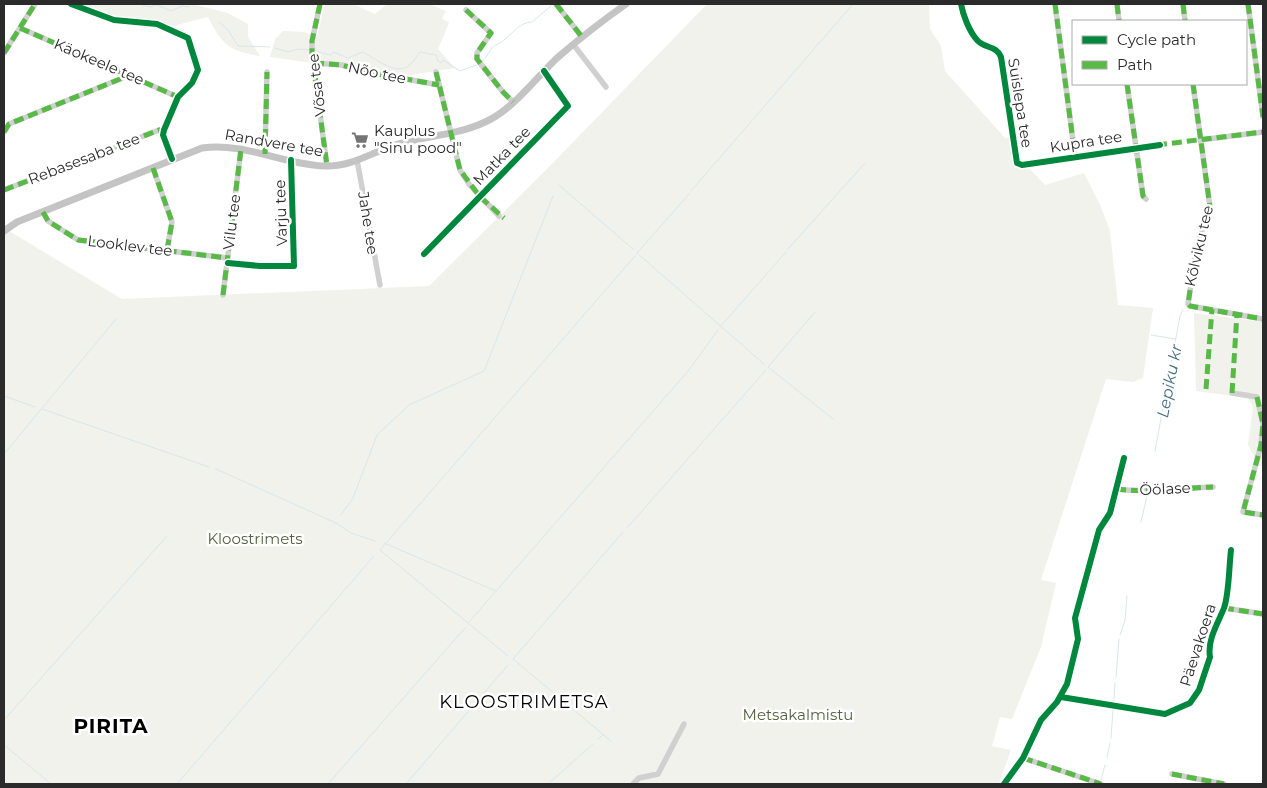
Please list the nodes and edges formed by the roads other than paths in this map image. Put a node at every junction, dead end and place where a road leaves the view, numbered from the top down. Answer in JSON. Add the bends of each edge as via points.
{"nodes":[{"id":1,"x":35,"y":4,"type":"edge"},
{"id":2,"x":71,"y":4,"type":"edge"},
{"id":3,"x":320,"y":4,"type":"edge"},
{"id":4,"x":556,"y":4,"type":"edge"},
{"id":5,"x":626,"y":4,"type":"edge"},
{"id":6,"x":961,"y":4,"type":"edge"},
{"id":7,"x":1055,"y":4,"type":"edge"},
{"id":8,"x":1117,"y":4,"type":"edge"},
{"id":9,"x":1183,"y":4,"type":"edge"},
{"id":10,"x":1248,"y":4,"type":"edge"},
{"id":11,"x":466,"y":10,"type":"dead end"},
{"id":12,"x":1119,"y":20,"type":"edge"},
{"id":13,"x":1185,"y":20,"type":"edge"},
{"id":14,"x":20,"y":28,"type":"junction"},
{"id":15,"x":582,"y":37,"type":"junction"},
{"id":16,"x":573,"y":44,"type":"junction"},
{"id":17,"x":4,"y":53,"type":"edge"},
{"id":18,"x":314,"y":63,"type":"junction"},
{"id":19,"x":544,"y":71,"type":"junction"},
{"id":20,"x":267,"y":72,"type":"dead end"},
{"id":21,"x":436,"y":72,"type":"dead end"},
{"id":22,"x":130,"y":75,"type":"junction"},
{"id":23,"x":440,"y":85,"type":"junction"},
{"id":24,"x":1127,"y":85,"type":"edge"},
{"id":25,"x":1193,"y":85,"type":"edge"},
{"id":26,"x":606,"y":87,"type":"dead end"},
{"id":27,"x":178,"y":97,"type":"junction"},
{"id":28,"x":514,"y":102,"type":"junction"},
{"id":29,"x":1263,"y":117,"type":"edge"},
{"id":30,"x":164,"y":130,"type":"junction"},
{"id":31,"x":4,"y":132,"type":"edge"},
{"id":32,"x":450,"y":132,"type":"junction"},
{"id":33,"x":1263,"y":132,"type":"edge"},
{"id":34,"x":1200,"y":140,"type":"junction"},
{"id":35,"x":1160,"y":145,"type":"dead end"},
{"id":36,"x":1135,"y":148,"type":"junction"},
{"id":37,"x":241,"y":149,"type":"junction"},
{"id":38,"x":265,"y":154,"type":"junction"},
{"id":39,"x":1075,"y":156,"type":"junction"},
{"id":40,"x":172,"y":160,"type":"junction"},
{"id":41,"x":291,"y":160,"type":"junction"},
{"id":42,"x":357,"y":160,"type":"junction"},
{"id":43,"x":1017,"y":163,"type":"joint"},
{"id":44,"x":327,"y":166,"type":"junction"},
{"id":45,"x":153,"y":168,"type":"junction"},
{"id":46,"x":4,"y":190,"type":"edge"},
{"id":47,"x":480,"y":197,"type":"junction"},
{"id":48,"x":1146,"y":199,"type":"dead end"},
{"id":49,"x":44,"y":212,"type":"junction"},
{"id":50,"x":499,"y":216,"type":"dead end"},
{"id":51,"x":4,"y":231,"type":"edge"},
{"id":52,"x":167,"y":250,"type":"junction"},
{"id":53,"x":424,"y":254,"type":"dead end"},
{"id":54,"x":228,"y":261,"type":"junction"},
{"id":55,"x":294,"y":266,"type":"joint"},
{"id":56,"x":380,"y":285,"type":"dead end"},
{"id":57,"x":223,"y":295,"type":"dead end"},
{"id":58,"x":1263,"y":319,"type":"edge"},
{"id":59,"x":1232,"y":393,"type":"dead end"},
{"id":60,"x":1124,"y":458,"type":"dead end"},
{"id":61,"x":1213,"y":487,"type":"dead end"},
{"id":62,"x":1116,"y":489,"type":"junction"},
{"id":63,"x":1263,"y":515,"type":"edge"},
{"id":64,"x":1231,"y":550,"type":"dead end"},
{"id":65,"x":1224,"y":608,"type":"junction"},
{"id":66,"x":1263,"y":614,"type":"edge"},
{"id":67,"x":1061,"y":697,"type":"junction"},
{"id":68,"x":684,"y":724,"type":"dead end"},
{"id":69,"x":1023,"y":758,"type":"junction"},
{"id":70,"x":1172,"y":774,"type":"dead end"},
{"id":71,"x":633,"y":784,"type":"edge"},
{"id":72,"x":1004,"y":784,"type":"edge"},
{"id":73,"x":1101,"y":784,"type":"edge"},
{"id":74,"x":1224,"y":784,"type":"edge"}],
"edges":[{"from":1,"to":14,"type":"street"},
{"from":2,"to":27,"type":"street","via":[[114,20],[157,24],[188,38],[198,70],[192,83]]},
{"from":3,"to":18,"type":"street","name":"Võsa tee","via":[[312,41]]},
{"from":4,"to":15,"type":"street"},
{"from":5,"to":15,"type":"main road","name":"Randvere tee"},
{"from":6,"to":43,"type":"street","name":"Suislepa tee","via":[[976,40],[995,48],[1001,57]]},
{"from":7,"to":39,"type":"street"},
{"from":8,"to":12,"type":"street"},
{"from":9,"to":13,"type":"street"},
{"from":10,"to":29,"type":"street"},
{"from":11,"to":28,"type":"street","via":[[491,33],[477,58],[502,92]]},
{"from":14,"to":17,"type":"street"},
{"from":14,"to":22,"type":"street","name":"Käokeele tee"},
{"from":15,"to":16,"type":"main road","name":"Randvere tee"},
{"from":16,"to":19,"type":"main road","name":"Randvere tee"},
{"from":16,"to":26,"type":"street"},
{"from":18,"to":23,"type":"street","name":"Nõo tee","via":[[342,65],[362,72]]},
{"from":18,"to":44,"type":"street","name":"Võsa tee"},
{"from":19,"to":28,"type":"main road","name":"Randvere tee"},
{"from":19,"to":47,"type":"street","name":"Matka tee","via":[[568,106]]},
{"from":20,"to":38,"type":"street"},
{"from":21,"to":23,"type":"street"},
{"from":22,"to":27,"type":"street","name":"Käokeele tee"},
{"from":22,"to":31,"type":"street","via":[[9,124]]},
{"from":23,"to":32,"type":"street"},
{"from":24,"to":36,"type":"street"},
{"from":25,"to":34,"type":"street"},
{"from":27,"to":30,"type":"street"},
{"from":28,"to":32,"type":"main road","name":"Randvere tee","via":[[482,124]]},
{"from":30,"to":40,"type":"street"},
{"from":30,"to":46,"type":"street","name":"Rebasesaba tee"},
{"from":32,"to":42,"type":"main road","name":"Randvere tee","via":[[398,144]]},
{"from":32,"to":47,"type":"street","via":[[460,170]]},
{"from":33,"to":34,"type":"street"},
{"from":34,"to":58,"type":"street","name":"Kõlviku tee","via":[[1210,207],[1197,245],[1188,304]]},
{"from":35,"to":36,"type":"street","name":"Kupra tee"},
{"from":36,"to":39,"type":"street","name":"Kupra tee"},
{"from":36,"to":48,"type":"street"},
{"from":37,"to":38,"type":"main road","name":"Randvere tee"},
{"from":37,"to":40,"type":"main road","name":"Randvere tee","via":[[202,148]]},
{"from":37,"to":54,"type":"street","name":"Vilu tee"},
{"from":38,"to":41,"type":"main road","name":"Randvere tee"},
{"from":39,"to":43,"type":"street","name":"Kupra tee","via":[[1022,165]]},
{"from":40,"to":45,"type":"main road","name":"Randvere tee"},
{"from":41,"to":44,"type":"main road","name":"Randvere tee"},
{"from":41,"to":55,"type":"street","name":"Varju tee"},
{"from":42,"to":44,"type":"main road","name":"Randvere tee"},
{"from":42,"to":56,"type":"street","name":"Jahe tee"},
{"from":45,"to":49,"type":"main road","name":"Randvere tee"},
{"from":45,"to":52,"type":"street","via":[[172,222]]},
{"from":47,"to":50,"type":"street"},
{"from":47,"to":53,"type":"street","name":"Matka tee"},
{"from":49,"to":51,"type":"main road","name":"Randvere tee"},
{"from":49,"to":52,"type":"street","name":"Looklev tee","via":[[48,221],[78,240]]},
{"from":52,"to":54,"type":"street","name":"Looklev tee"},
{"from":54,"to":55,"type":"street","name":"Looklev tee","via":[[260,266]]},
{"from":54,"to":57,"type":"street","name":"Vilu tee"},
{"from":59,"to":63,"type":"street","via":[[1257,398],[1263,424],[1261,445],[1244,512]]},
{"from":60,"to":62,"type":"street"},
{"from":61,"to":62,"type":"street","name":"Öölase","via":[[1140,492]]},
{"from":62,"to":67,"type":"street","via":[[1110,514],[1099,530],[1075,618],[1078,639]]},
{"from":64,"to":65,"type":"street","name":"Päevakoera"},
{"from":65,"to":66,"type":"street"},
{"from":65,"to":67,"type":"street","name":"Päevakoera","via":[[1217,620],[1199,690],[1190,703],[1181,708],[1165,714]]},
{"from":67,"to":69,"type":"street","via":[[1041,720]]},
{"from":68,"to":71,"type":"street","via":[[658,774],[639,778]]},
{"from":69,"to":72,"type":"street"},
{"from":69,"to":73,"type":"street"},
{"from":70,"to":74,"type":"street"}]}
